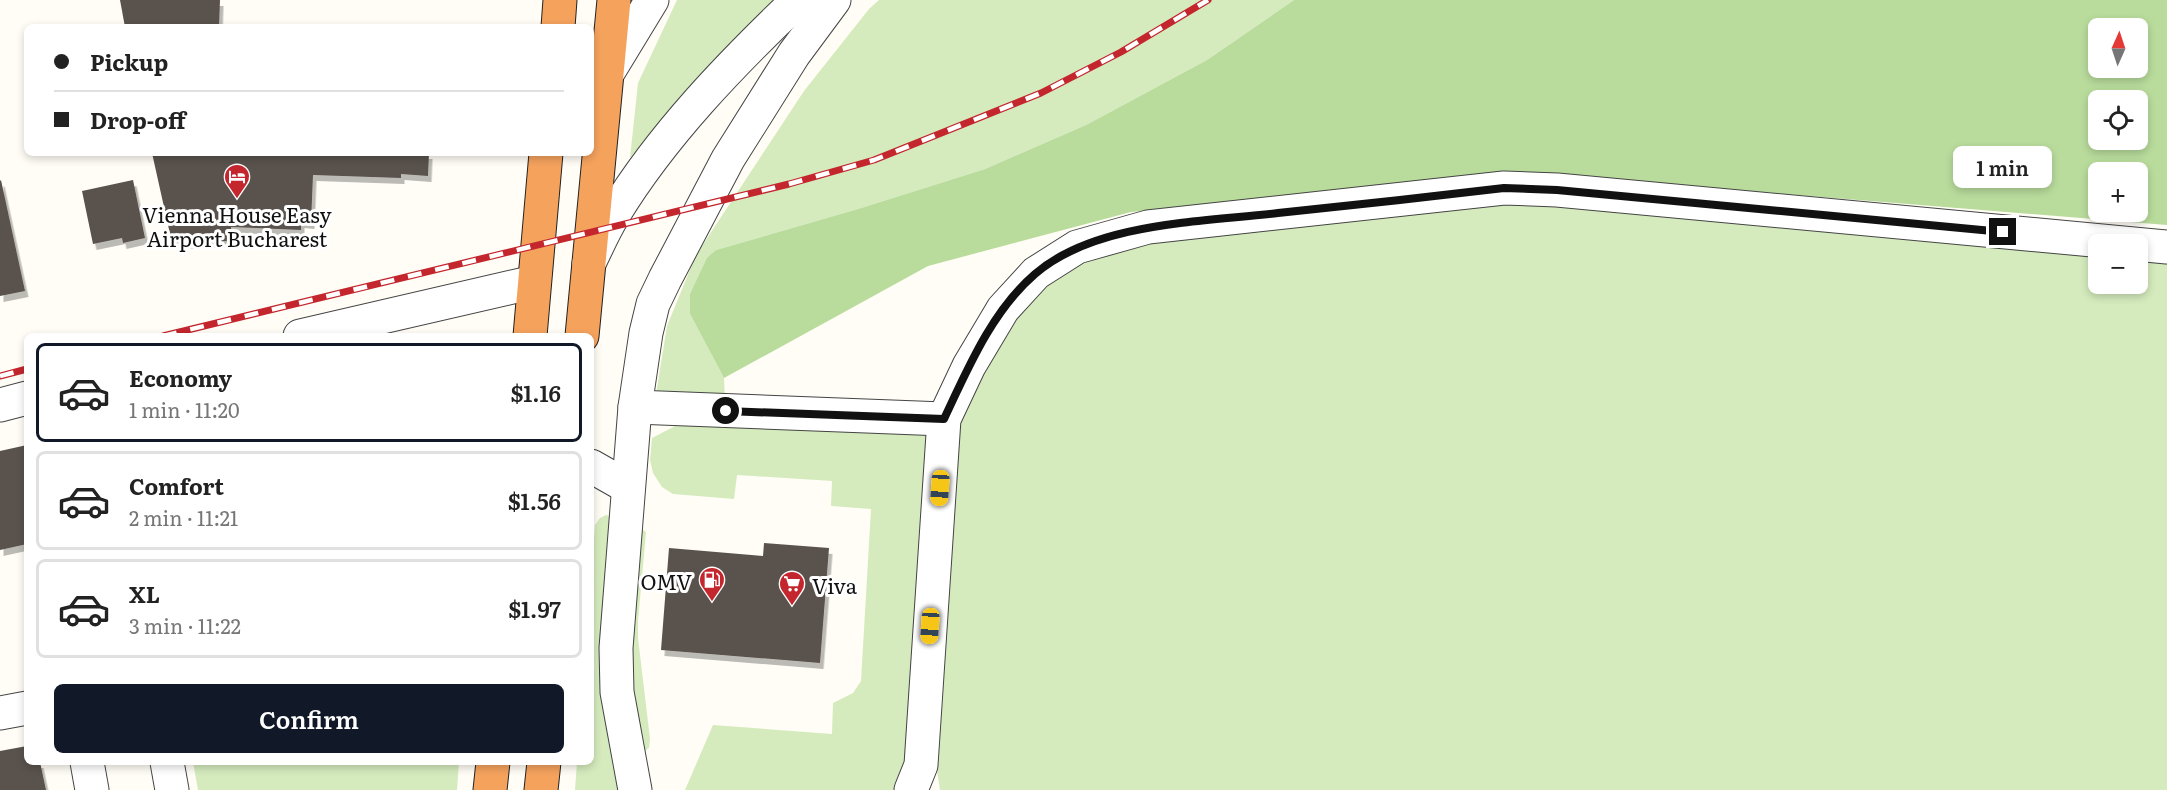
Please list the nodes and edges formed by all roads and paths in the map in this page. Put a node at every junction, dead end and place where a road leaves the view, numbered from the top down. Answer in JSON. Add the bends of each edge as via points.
{"nodes":[{"id":1,"x":560,"y":0,"type":"edge"},
{"id":2,"x":614,"y":0,"type":"edge"},
{"id":3,"x":652,"y":0,"type":"edge"},
{"id":4,"x":798,"y":0,"type":"edge"},
{"id":5,"x":834,"y":0,"type":"edge"},
{"id":6,"x":558,"y":24,"type":"edge"},
{"id":7,"x":607,"y":74,"type":"junction"},
{"id":8,"x":546,"y":156,"type":"edge"},
{"id":9,"x":2167,"y":247,"type":"edge"},
{"id":10,"x":588,"y":265,"type":"junction"},
{"id":11,"x":534,"y":282,"type":"junction"},
{"id":12,"x":313,"y":333,"type":"edge"},
{"id":13,"x":530,"y":333,"type":"edge"},
{"id":14,"x":582,"y":333,"type":"edge"},
{"id":15,"x":24,"y":399,"type":"edge"},
{"id":16,"x":0,"y":405,"type":"edge"},
{"id":17,"x":635,"y":407,"type":"junction"},
{"id":18,"x":944,"y":419,"type":"junction"},
{"id":19,"x":594,"y":468,"type":"edge"},
{"id":20,"x":628,"y":487,"type":"junction"},
{"id":21,"x":24,"y":709,"type":"edge"},
{"id":22,"x":0,"y":713,"type":"edge"},
{"id":23,"x":88,"y":765,"type":"edge"},
{"id":24,"x":168,"y":765,"type":"edge"},
{"id":25,"x":493,"y":765,"type":"edge"},
{"id":26,"x":544,"y":765,"type":"edge"},
{"id":27,"x":920,"y":782,"type":"edge"},
{"id":28,"x":92,"y":790,"type":"edge"},
{"id":29,"x":172,"y":790,"type":"edge"},
{"id":30,"x":490,"y":790,"type":"edge"},
{"id":31,"x":541,"y":790,"type":"edge"},
{"id":32,"x":635,"y":790,"type":"edge"}],
"edges":[{"from":1,"to":6,"type":"highway"},
{"from":2,"to":7,"type":"highway"},
{"from":3,"to":7,"type":"street"},
{"from":4,"to":10,"type":"street","via":[[746,49],[666,141],[613,216]]},
{"from":5,"to":17,"type":"street","via":[[728,159],[665,279],[646,333]]},
{"from":7,"to":10,"type":"highway"},
{"from":8,"to":11,"type":"highway"},
{"from":9,"to":18,"type":"street","via":[[1504,188],[1148,227],[1077,247],[1036,273],[1003,309],[969,366]]},
{"from":10,"to":14,"type":"highway"},
{"from":11,"to":12,"type":"street"},
{"from":11,"to":13,"type":"highway"},
{"from":15,"to":16,"type":"street"},
{"from":17,"to":18,"type":"street"},
{"from":17,"to":20,"type":"street"},
{"from":18,"to":27,"type":"street"},
{"from":19,"to":20,"type":"street"},
{"from":20,"to":32,"type":"street","via":[[616,673]]},
{"from":21,"to":22,"type":"street"},
{"from":23,"to":28,"type":"street"},
{"from":24,"to":29,"type":"street"},
{"from":25,"to":30,"type":"highway"},
{"from":26,"to":31,"type":"highway"}]}
